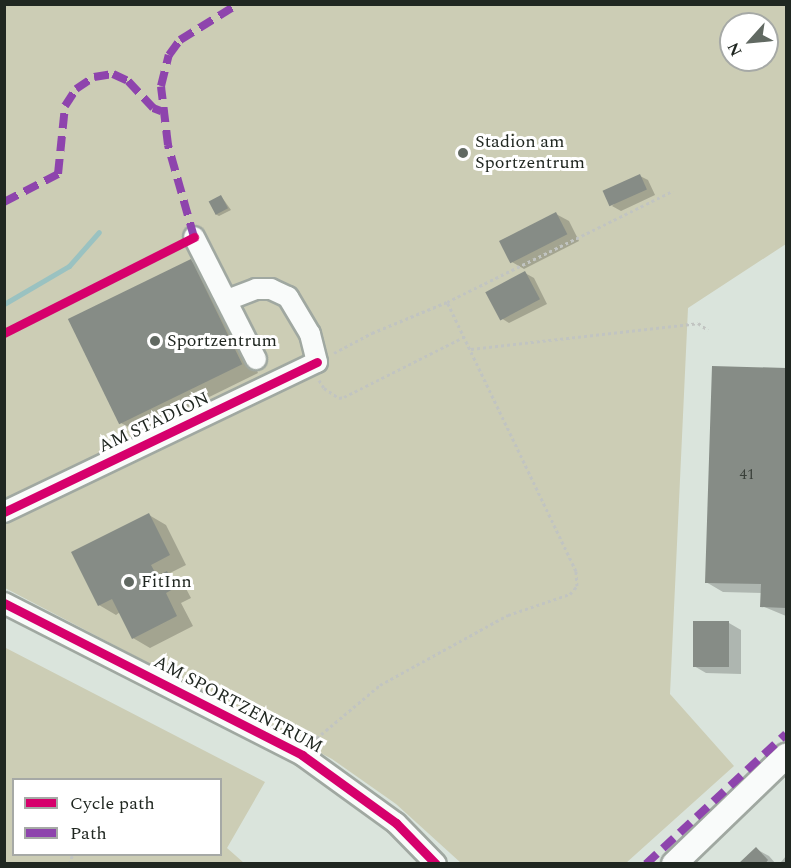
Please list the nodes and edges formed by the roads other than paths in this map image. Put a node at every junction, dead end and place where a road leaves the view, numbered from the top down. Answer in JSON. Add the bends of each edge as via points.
{"nodes":[{"id":1,"x":194,"y":237,"type":"dead end"},
{"id":2,"x":226,"y":300,"type":"junction"},
{"id":3,"x":256,"y":359,"type":"dead end"},
{"id":4,"x":4,"y":512,"type":"edge"},
{"id":5,"x":4,"y":603,"type":"edge"},
{"id":6,"x":785,"y":760,"type":"edge"},
{"id":7,"x":436,"y":864,"type":"edge"},
{"id":8,"x":674,"y":864,"type":"edge"}],
"edges":[{"from":1,"to":2,"type":"street"},
{"from":2,"to":3,"type":"street"},
{"from":2,"to":4,"type":"street","name":"AM STADION","via":[[255,289],[288,297],[310,334],[317,362]]},
{"from":5,"to":7,"type":"street","name":"AM SPORTZENTRUM","via":[[302,755],[350,786],[396,823]]},
{"from":6,"to":8,"type":"main road"}]}
